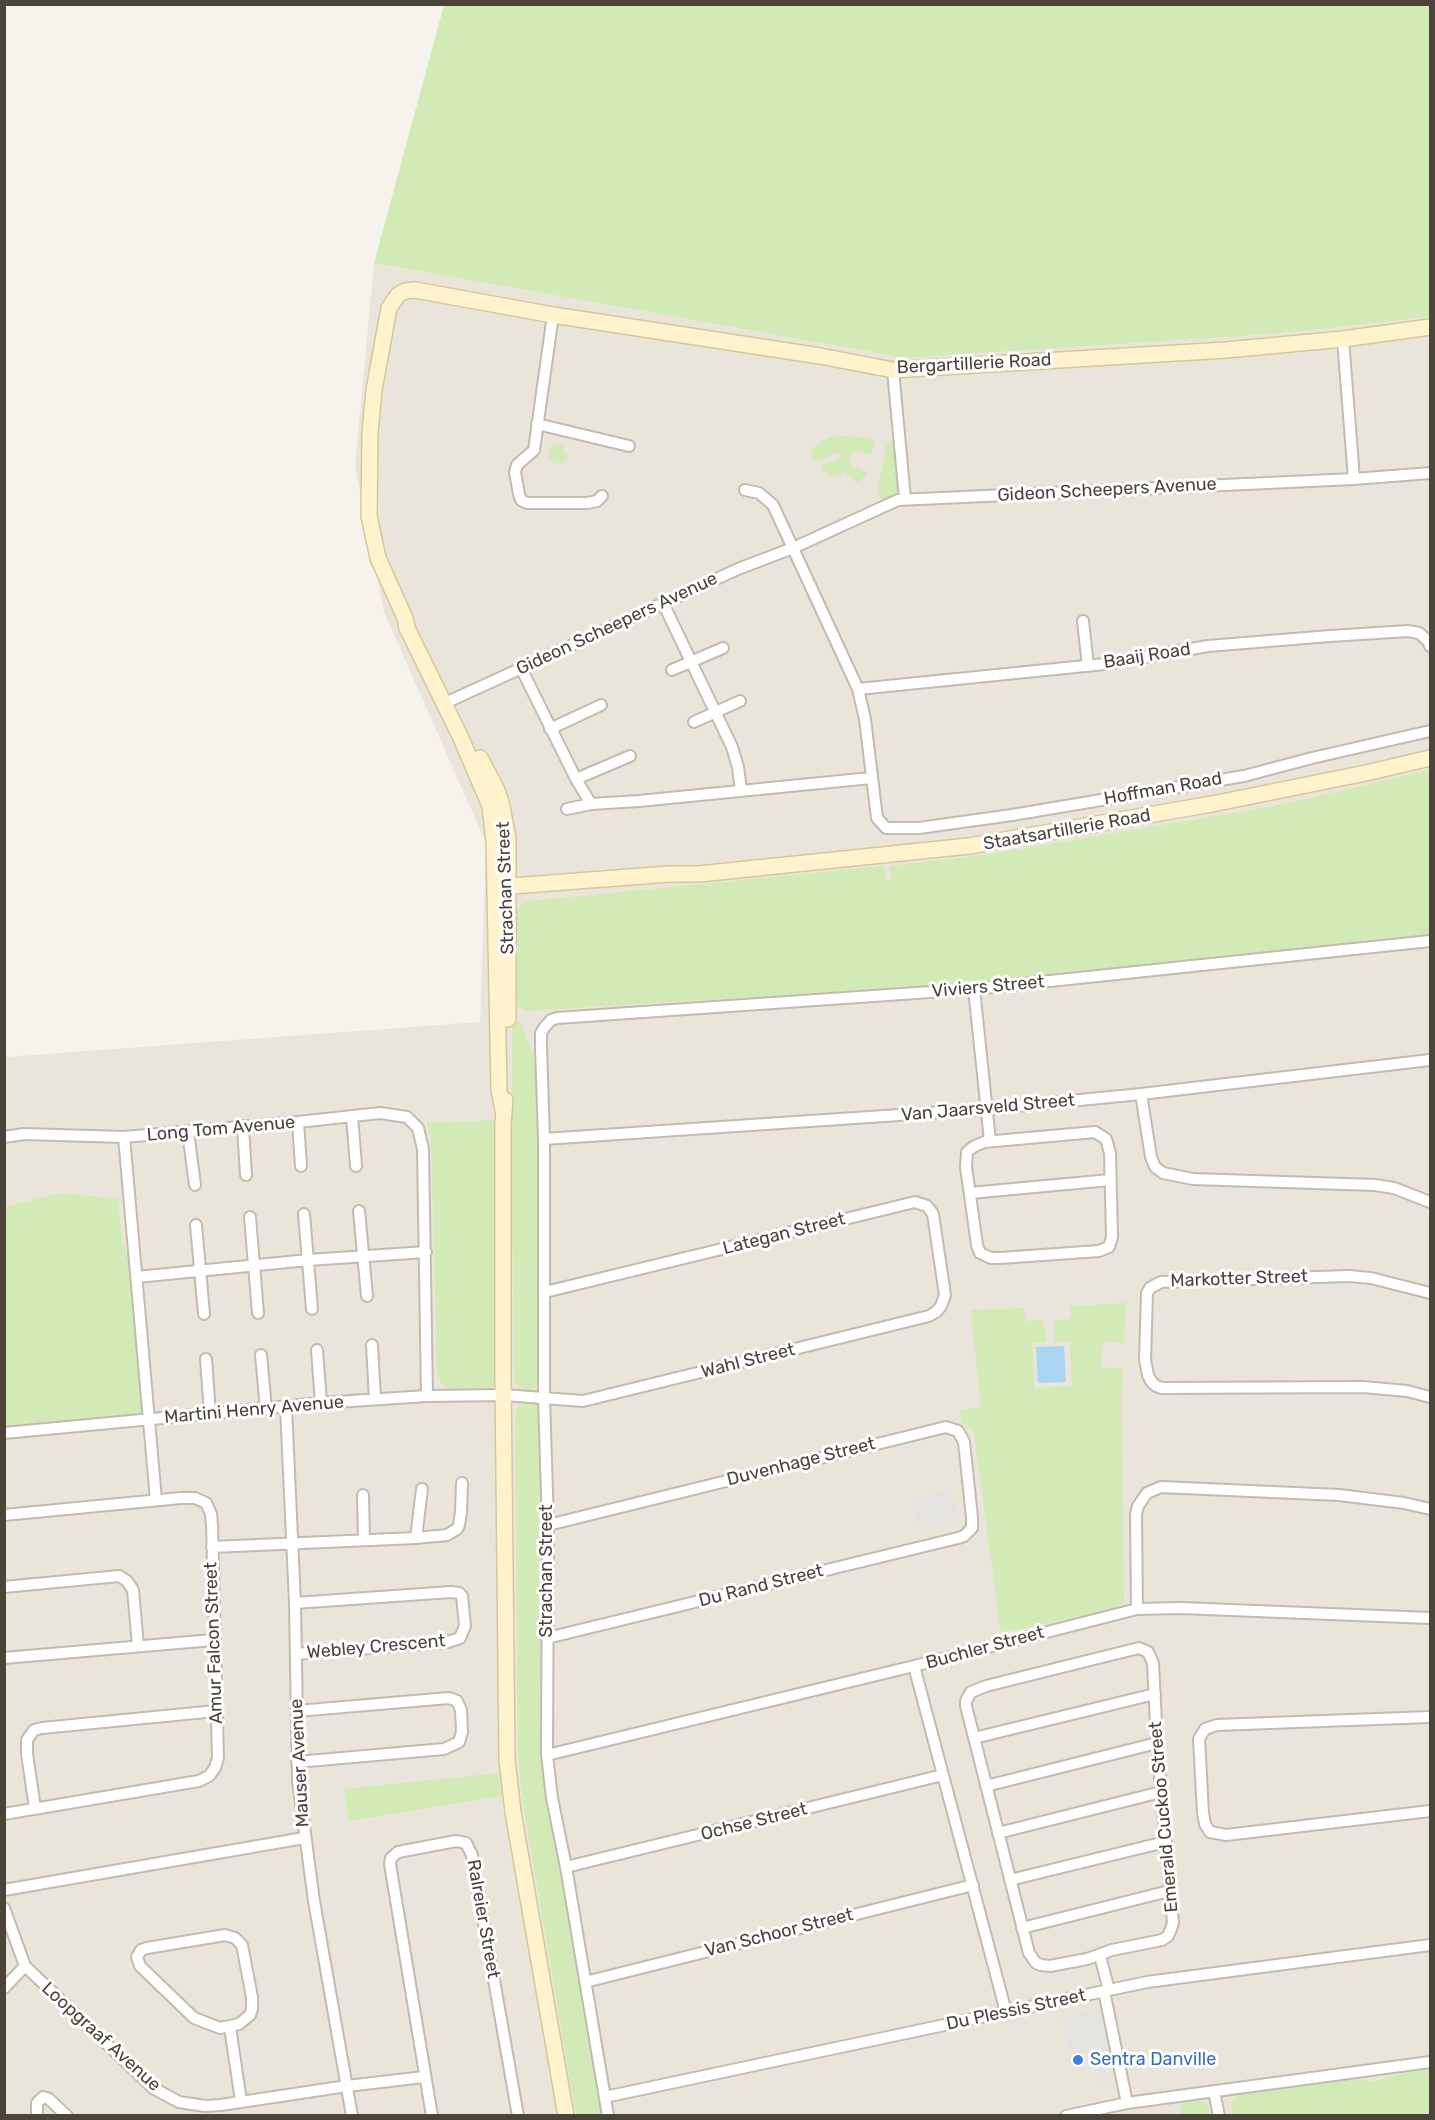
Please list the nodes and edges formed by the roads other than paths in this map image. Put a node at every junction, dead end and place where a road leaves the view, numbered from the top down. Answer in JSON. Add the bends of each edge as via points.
{"nodes":[{"id":1,"x":415,"y":290,"type":"joint"},
{"id":2,"x":553,"y":315,"type":"junction"},
{"id":3,"x":1431,"y":327,"type":"edge"},
{"id":4,"x":1343,"y":339,"type":"junction"},
{"id":5,"x":893,"y":370,"type":"junction"},
{"id":6,"x":537,"y":424,"type":"junction"},
{"id":7,"x":629,"y":446,"type":"dead end"},
{"id":8,"x":1431,"y":473,"type":"edge"},
{"id":9,"x":1354,"y":479,"type":"junction"},
{"id":10,"x":745,"y":490,"type":"dead end"},
{"id":11,"x":602,"y":496,"type":"dead end"},
{"id":12,"x":905,"y":499,"type":"junction"},
{"id":13,"x":793,"y":548,"type":"junction"},
{"id":14,"x":663,"y":603,"type":"junction"},
{"id":15,"x":1083,"y":621,"type":"dead end"},
{"id":16,"x":1431,"y":646,"type":"edge"},
{"id":17,"x":723,"y":648,"type":"dead end"},
{"id":18,"x":691,"y":661,"type":"junction"},
{"id":19,"x":1088,"y":666,"type":"junction"},
{"id":20,"x":521,"y":668,"type":"junction"},
{"id":21,"x":672,"y":670,"type":"dead end"},
{"id":22,"x":858,"y":688,"type":"junction"},
{"id":23,"x":740,"y":701,"type":"dead end"},
{"id":24,"x":447,"y":702,"type":"junction"},
{"id":25,"x":601,"y":705,"type":"dead end"},
{"id":26,"x":716,"y":713,"type":"junction"},
{"id":27,"x":693,"y":723,"type":"dead end"},
{"id":28,"x":550,"y":729,"type":"junction"},
{"id":29,"x":1431,"y":731,"type":"edge"},
{"id":30,"x":630,"y":756,"type":"dead end"},
{"id":31,"x":1431,"y":758,"type":"edge"},
{"id":32,"x":871,"y":778,"type":"junction"},
{"id":33,"x":576,"y":779,"type":"junction"},
{"id":34,"x":741,"y":790,"type":"junction"},
{"id":35,"x":591,"y":804,"type":"junction"},
{"id":36,"x":567,"y":808,"type":"dead end"},
{"id":37,"x":502,"y":892,"type":"junction"},
{"id":38,"x":1431,"y":941,"type":"edge"},
{"id":39,"x":974,"y":989,"type":"junction"},
{"id":40,"x":547,"y":1023,"type":"joint"},
{"id":41,"x":1431,"y":1060,"type":"edge"},
{"id":42,"x":1140,"y":1094,"type":"junction"},
{"id":43,"x":988,"y":1109,"type":"junction"},
{"id":44,"x":352,"y":1116,"type":"junction"},
{"id":45,"x":298,"y":1122,"type":"junction"},
{"id":46,"x":243,"y":1126,"type":"junction"},
{"id":47,"x":188,"y":1132,"type":"junction"},
{"id":48,"x":4,"y":1137,"type":"edge"},
{"id":49,"x":124,"y":1137,"type":"junction"},
{"id":50,"x":544,"y":1139,"type":"junction"},
{"id":51,"x":990,"y":1141,"type":"junction"},
{"id":52,"x":301,"y":1166,"type":"dead end"},
{"id":53,"x":356,"y":1166,"type":"dead end"},
{"id":54,"x":246,"y":1175,"type":"dead end"},
{"id":55,"x":1110,"y":1180,"type":"junction"},
{"id":56,"x":195,"y":1185,"type":"dead end"},
{"id":57,"x":970,"y":1192,"type":"junction"},
{"id":58,"x":1431,"y":1202,"type":"edge"},
{"id":59,"x":359,"y":1211,"type":"dead end"},
{"id":60,"x":304,"y":1214,"type":"dead end"},
{"id":61,"x":250,"y":1217,"type":"dead end"},
{"id":62,"x":196,"y":1225,"type":"dead end"},
{"id":63,"x":426,"y":1252,"type":"junction"},
{"id":64,"x":363,"y":1256,"type":"junction"},
{"id":65,"x":308,"y":1260,"type":"junction"},
{"id":66,"x":254,"y":1265,"type":"junction"},
{"id":67,"x":200,"y":1271,"type":"junction"},
{"id":68,"x":137,"y":1277,"type":"junction"},
{"id":69,"x":545,"y":1292,"type":"junction"},
{"id":70,"x":1431,"y":1293,"type":"edge"},
{"id":71,"x":367,"y":1296,"type":"dead end"},
{"id":72,"x":944,"y":1301,"type":"joint"},
{"id":73,"x":312,"y":1309,"type":"dead end"},
{"id":74,"x":258,"y":1313,"type":"dead end"},
{"id":75,"x":204,"y":1314,"type":"dead end"},
{"id":76,"x":372,"y":1345,"type":"dead end"},
{"id":77,"x":317,"y":1350,"type":"dead end"},
{"id":78,"x":261,"y":1355,"type":"dead end"},
{"id":79,"x":206,"y":1359,"type":"dead end"},
{"id":80,"x":504,"y":1395,"type":"junction"},
{"id":81,"x":427,"y":1396,"type":"junction"},
{"id":82,"x":1431,"y":1397,"type":"edge"},
{"id":83,"x":544,"y":1398,"type":"junction"},
{"id":84,"x":375,"y":1399,"type":"junction"},
{"id":85,"x":321,"y":1403,"type":"junction"},
{"id":86,"x":286,"y":1407,"type":"junction"},
{"id":87,"x":266,"y":1409,"type":"junction"},
{"id":88,"x":210,"y":1414,"type":"junction"},
{"id":89,"x":148,"y":1419,"type":"junction"},
{"id":90,"x":4,"y":1433,"type":"edge"},
{"id":91,"x":462,"y":1483,"type":"dead end"},
{"id":92,"x":422,"y":1489,"type":"dead end"},
{"id":93,"x":363,"y":1495,"type":"dead end"},
{"id":94,"x":156,"y":1500,"type":"junction"},
{"id":95,"x":1431,"y":1509,"type":"edge"},
{"id":96,"x":4,"y":1515,"type":"edge"},
{"id":97,"x":548,"y":1525,"type":"junction"},
{"id":98,"x":972,"y":1528,"type":"joint"},
{"id":99,"x":416,"y":1538,"type":"junction"},
{"id":100,"x":364,"y":1540,"type":"junction"},
{"id":101,"x":293,"y":1543,"type":"junction"},
{"id":102,"x":212,"y":1547,"type":"junction"},
{"id":103,"x":4,"y":1587,"type":"edge"},
{"id":104,"x":295,"y":1603,"type":"junction"},
{"id":105,"x":1137,"y":1609,"type":"junction"},
{"id":106,"x":1431,"y":1618,"type":"edge"},
{"id":107,"x":547,"y":1638,"type":"junction"},
{"id":108,"x":213,"y":1640,"type":"junction"},
{"id":109,"x":138,"y":1646,"type":"junction"},
{"id":110,"x":296,"y":1654,"type":"junction"},
{"id":111,"x":4,"y":1658,"type":"edge"},
{"id":112,"x":914,"y":1666,"type":"junction"},
{"id":113,"x":1155,"y":1694,"type":"junction"},
{"id":114,"x":216,"y":1711,"type":"junction"},
{"id":115,"x":297,"y":1711,"type":"junction"},
{"id":116,"x":1431,"y":1717,"type":"edge"},
{"id":117,"x":974,"y":1738,"type":"junction"},
{"id":118,"x":1158,"y":1743,"type":"junction"},
{"id":119,"x":547,"y":1755,"type":"junction"},
{"id":120,"x":297,"y":1762,"type":"junction"},
{"id":121,"x":943,"y":1775,"type":"junction"},
{"id":122,"x":986,"y":1786,"type":"junction"},
{"id":123,"x":1161,"y":1792,"type":"junction"},
{"id":124,"x":35,"y":1808,"type":"junction"},
{"id":125,"x":1431,"y":1811,"type":"edge"},
{"id":126,"x":4,"y":1814,"type":"edge"},
{"id":127,"x":998,"y":1833,"type":"junction"},
{"id":128,"x":304,"y":1838,"type":"junction"},
{"id":129,"x":1165,"y":1842,"type":"junction"},
{"id":130,"x":566,"y":1867,"type":"junction"},
{"id":131,"x":1010,"y":1880,"type":"junction"},
{"id":132,"x":973,"y":1885,"type":"junction"},
{"id":133,"x":4,"y":1890,"type":"edge"},
{"id":134,"x":1169,"y":1891,"type":"junction"},
{"id":135,"x":4,"y":1908,"type":"edge"},
{"id":136,"x":1022,"y":1928,"type":"junction"},
{"id":137,"x":1431,"y":1945,"type":"edge"},
{"id":138,"x":1100,"y":1956,"type":"junction"},
{"id":139,"x":25,"y":1966,"type":"junction"},
{"id":140,"x":585,"y":1982,"type":"junction"},
{"id":141,"x":4,"y":1988,"type":"edge"},
{"id":142,"x":1106,"y":1990,"type":"junction"},
{"id":143,"x":1006,"y":2012,"type":"junction"},
{"id":144,"x":230,"y":2027,"type":"junction"},
{"id":145,"x":1431,"y":2062,"type":"edge"},
{"id":146,"x":424,"y":2077,"type":"junction"},
{"id":147,"x":347,"y":2086,"type":"junction"},
{"id":148,"x":1214,"y":2091,"type":"junction"},
{"id":149,"x":605,"y":2097,"type":"junction"},
{"id":150,"x":242,"y":2101,"type":"junction"},
{"id":151,"x":1127,"y":2103,"type":"junction"},
{"id":152,"x":37,"y":2115,"type":"edge"},
{"id":153,"x":66,"y":2115,"type":"edge"},
{"id":154,"x":352,"y":2115,"type":"edge"},
{"id":155,"x":432,"y":2115,"type":"edge"},
{"id":156,"x":518,"y":2115,"type":"edge"},
{"id":157,"x":566,"y":2115,"type":"edge"},
{"id":158,"x":608,"y":2115,"type":"edge"},
{"id":159,"x":1066,"y":2115,"type":"edge"},
{"id":160,"x":1219,"y":2115,"type":"edge"}],
"edges":[{"from":1,"to":2,"type":"street","name":"Bergartillerie Road"},
{"from":1,"to":24,"type":"street","name":"Strachan Street","via":[[405,291],[389,308],[374,390],[369,516],[378,558],[408,628]]},
{"from":2,"to":5,"type":"street","name":"Bergartillerie Road"},
{"from":2,"to":6,"type":"street"},
{"from":3,"to":4,"type":"street","name":"Bergartillerie Road"},
{"from":4,"to":5,"type":"street","name":"Bergartillerie Road"},
{"from":4,"to":9,"type":"street"},
{"from":5,"to":12,"type":"street"},
{"from":6,"to":7,"type":"street"},
{"from":6,"to":11,"type":"street","via":[[534,450],[517,465],[515,472],[521,500],[587,503]]},
{"from":8,"to":9,"type":"street","name":"Gideon Scheepers Avenue"},
{"from":9,"to":12,"type":"street","name":"Gideon Scheepers Avenue"},
{"from":10,"to":13,"type":"street","via":[[770,501]]},
{"from":12,"to":13,"type":"street","name":"Gideon Scheepers Avenue","via":[[879,507]]},
{"from":13,"to":14,"type":"street","name":"Gideon Scheepers Avenue"},
{"from":13,"to":22,"type":"street"},
{"from":14,"to":18,"type":"street"},
{"from":14,"to":20,"type":"street","name":"Gideon Scheepers Avenue"},
{"from":15,"to":19,"type":"street"},
{"from":16,"to":19,"type":"street","name":"Baaij Road","via":[[1419,633],[1408,631],[1208,646]]},
{"from":17,"to":18,"type":"street"},
{"from":18,"to":21,"type":"street"},
{"from":18,"to":26,"type":"street"},
{"from":19,"to":22,"type":"street","name":"Baaij Road"},
{"from":20,"to":24,"type":"street","name":"Gideon Scheepers Avenue"},
{"from":20,"to":28,"type":"street"},
{"from":22,"to":32,"type":"street"},
{"from":23,"to":26,"type":"street"},
{"from":24,"to":37,"type":"street","name":"Strachan Street","via":[[501,802],[508,838]]},
{"from":25,"to":28,"type":"street"},
{"from":26,"to":27,"type":"street"},
{"from":26,"to":34,"type":"street","via":[[736,760]]},
{"from":28,"to":33,"type":"street"},
{"from":29,"to":32,"type":"street","name":"Hoffman Road","via":[[1244,776],[919,828],[886,828],[877,818]]},
{"from":30,"to":33,"type":"street"},
{"from":31,"to":37,"type":"street","name":"Staatsartillerie Road","via":[[1212,804],[969,846]]},
{"from":32,"to":34,"type":"street"},
{"from":33,"to":35,"type":"street"},
{"from":34,"to":35,"type":"street"},
{"from":35,"to":36,"type":"street"},
{"from":37,"to":80,"type":"street","name":"Strachan Street","via":[[507,1077],[503,1110]]},
{"from":38,"to":39,"type":"street","name":"Viviers Street"},
{"from":39,"to":40,"type":"street","name":"Viviers Street","via":[[556,1018]]},
{"from":39,"to":43,"type":"street"},
{"from":40,"to":50,"type":"street","name":"Strachan Street","via":[[541,1033]]},
{"from":41,"to":42,"type":"street","name":"Van Jaarsveld Street"},
{"from":42,"to":43,"type":"street","name":"Van Jaarsveld Street"},
{"from":42,"to":58,"type":"street","via":[[1151,1157],[1163,1173],[1193,1179],[1375,1185]]},
{"from":43,"to":50,"type":"street","name":"Van Jaarsveld Street"},
{"from":43,"to":51,"type":"street"},
{"from":44,"to":45,"type":"street","name":"Long Tom Avenue"},
{"from":44,"to":53,"type":"street"},
{"from":44,"to":63,"type":"street","name":"Long Tom Avenue","via":[[401,1115],[418,1128],[423,1141]]},
{"from":45,"to":46,"type":"street","name":"Long Tom Avenue"},
{"from":45,"to":52,"type":"street"},
{"from":46,"to":47,"type":"street","name":"Long Tom Avenue"},
{"from":46,"to":54,"type":"street"},
{"from":47,"to":49,"type":"street","name":"Long Tom Avenue"},
{"from":47,"to":56,"type":"street"},
{"from":48,"to":49,"type":"street","name":"Long Tom Avenue"},
{"from":49,"to":68,"type":"street"},
{"from":50,"to":69,"type":"street","name":"Strachan Street"},
{"from":51,"to":55,"type":"street","via":[[1095,1132],[1108,1143]]},
{"from":51,"to":57,"type":"street","via":[[967,1152]]},
{"from":55,"to":57,"type":"street"},
{"from":55,"to":57,"type":"street","via":[[1112,1237],[1109,1247],[1099,1251],[985,1257],[977,1245]]},
{"from":59,"to":64,"type":"street"},
{"from":60,"to":65,"type":"street"},
{"from":61,"to":66,"type":"street"},
{"from":62,"to":67,"type":"street"},
{"from":63,"to":64,"type":"street"},
{"from":63,"to":81,"type":"street"},
{"from":64,"to":65,"type":"street"},
{"from":64,"to":71,"type":"street"},
{"from":65,"to":66,"type":"street"},
{"from":65,"to":73,"type":"street"},
{"from":66,"to":67,"type":"street"},
{"from":66,"to":74,"type":"street"},
{"from":67,"to":68,"type":"street"},
{"from":67,"to":75,"type":"street"},
{"from":68,"to":89,"type":"street"},
{"from":69,"to":72,"type":"street","name":"Lategan Street","via":[[915,1202],[927,1206],[933,1214]]},
{"from":69,"to":83,"type":"street","name":"Strachan Street"},
{"from":70,"to":82,"type":"street","name":"Markotter Street","via":[[1349,1276],[1161,1282],[1150,1288],[1146,1301],[1145,1360],[1148,1375],[1156,1386],[1168,1389],[1363,1387]]},
{"from":72,"to":83,"type":"street","name":"Wahl Street","via":[[929,1316],[600,1398],[570,1402]]},
{"from":76,"to":84,"type":"street"},
{"from":77,"to":85,"type":"street"},
{"from":78,"to":87,"type":"street"},
{"from":79,"to":88,"type":"street"},
{"from":80,"to":81,"type":"street","name":"Martini Henry Avenue"},
{"from":80,"to":83,"type":"street","name":"Wahl Street"},
{"from":80,"to":157,"type":"street","name":"Strachan Street","via":[[508,1783]]},
{"from":81,"to":84,"type":"street","name":"Martini Henry Avenue"},
{"from":83,"to":97,"type":"street","name":"Strachan Street"},
{"from":84,"to":85,"type":"street","name":"Martini Henry Avenue"},
{"from":85,"to":86,"type":"street","name":"Martini Henry Avenue"},
{"from":86,"to":87,"type":"street","name":"Martini Henry Avenue"},
{"from":86,"to":101,"type":"street","name":"Mauser Avenue"},
{"from":87,"to":88,"type":"street","name":"Martini Henry Avenue"},
{"from":88,"to":89,"type":"street","name":"Martini Henry Avenue"},
{"from":89,"to":90,"type":"street","name":"Martini Henry Avenue"},
{"from":89,"to":94,"type":"street"},
{"from":91,"to":99,"type":"street","via":[[456,1529],[447,1535]]},
{"from":92,"to":99,"type":"street"},
{"from":93,"to":100,"type":"street"},
{"from":94,"to":96,"type":"street","name":"Amur Falcon Street"},
{"from":94,"to":102,"type":"street","name":"Amur Falcon Street","via":[[195,1498],[206,1503],[211,1514]]},
{"from":95,"to":105,"type":"street","via":[[1339,1495],[1161,1487],[1147,1493],[1136,1514]]},
{"from":97,"to":98,"type":"street","name":"Duvenhage Street","via":[[946,1427],[958,1431],[964,1442]]},
{"from":97,"to":107,"type":"street","name":"Strachan Street"},
{"from":98,"to":107,"type":"street","name":"Du Rand Street","via":[[958,1538]]},
{"from":99,"to":100,"type":"street"},
{"from":100,"to":101,"type":"street"},
{"from":101,"to":102,"type":"street"},
{"from":101,"to":104,"type":"street","name":"Mauser Avenue"},
{"from":102,"to":108,"type":"street","name":"Amur Falcon Street"},
{"from":103,"to":109,"type":"street","via":[[119,1576],[133,1590]]},
{"from":104,"to":110,"type":"street","name":"Mauser Avenue"},
{"from":104,"to":110,"type":"street","name":"Webley Crescent","via":[[459,1593],[465,1626],[460,1638],[448,1642]]},
{"from":105,"to":106,"type":"street","name":"Buchler Street"},
{"from":105,"to":112,"type":"street","name":"Buchler Street"},
{"from":107,"to":119,"type":"street","name":"Strachan Street"},
{"from":108,"to":109,"type":"street"},
{"from":108,"to":114,"type":"street","name":"Amur Falcon Street"},
{"from":109,"to":111,"type":"street"},
{"from":110,"to":115,"type":"street","name":"Mauser Avenue"},
{"from":112,"to":119,"type":"street","name":"Buchler Street"},
{"from":112,"to":121,"type":"street"},
{"from":113,"to":117,"type":"street"},
{"from":113,"to":117,"type":"street","name":"Emerald Cuckoo Street","via":[[1151,1658],[1144,1649],[1131,1649],[975,1690],[968,1695],[966,1706]]},
{"from":113,"to":118,"type":"street","name":"Emerald Cuckoo Street"},
{"from":114,"to":124,"type":"street","name":"Amur Falcon Street","via":[[218,1758],[209,1776]]},
{"from":114,"to":124,"type":"street","via":[[34,1730],[27,1740],[27,1754]]},
{"from":115,"to":120,"type":"street","name":"Mauser Avenue"},
{"from":115,"to":120,"type":"street","via":[[449,1698],[461,1710],[462,1732],[459,1742],[444,1749]]},
{"from":116,"to":125,"type":"street","via":[[1210,1726],[1199,1739],[1203,1813],[1209,1832],[1226,1835]]},
{"from":117,"to":122,"type":"street","name":"Emerald Cuckoo Street"},
{"from":118,"to":122,"type":"street"},
{"from":118,"to":123,"type":"street","name":"Emerald Cuckoo Street"},
{"from":119,"to":130,"type":"street","name":"Strachan Street"},
{"from":120,"to":128,"type":"street","name":"Mauser Avenue"},
{"from":121,"to":130,"type":"street","name":"Ochse Street"},
{"from":121,"to":132,"type":"street"},
{"from":122,"to":127,"type":"street","name":"Emerald Cuckoo Street"},
{"from":123,"to":127,"type":"street"},
{"from":123,"to":129,"type":"street","name":"Emerald Cuckoo Street"},
{"from":124,"to":126,"type":"street","name":"Amur Falcon Street"},
{"from":127,"to":131,"type":"street","name":"Emerald Cuckoo Street"},
{"from":128,"to":133,"type":"street"},
{"from":128,"to":147,"type":"street","name":"Mauser Avenue"},
{"from":129,"to":131,"type":"street"},
{"from":129,"to":134,"type":"street","name":"Emerald Cuckoo Street"},
{"from":130,"to":140,"type":"street","name":"Strachan Street"},
{"from":131,"to":136,"type":"street","name":"Emerald Cuckoo Street"},
{"from":132,"to":140,"type":"street","name":"Van Schoor Street"},
{"from":132,"to":143,"type":"street"},
{"from":134,"to":136,"type":"street"},
{"from":134,"to":138,"type":"street","name":"Emerald Cuckoo Street","via":[[1173,1923],[1168,1936]]},
{"from":135,"to":139,"type":"street","name":"Loopgraaf Avenue"},
{"from":136,"to":138,"type":"street","name":"Emerald Cuckoo Street","via":[[1029,1953],[1041,1965]]},
{"from":137,"to":142,"type":"street","name":"Du Plessis Street"},
{"from":138,"to":142,"type":"street"},
{"from":139,"to":141,"type":"street"},
{"from":139,"to":150,"type":"street","name":"Loopgraaf Avenue","via":[[153,2088],[190,2106]]},
{"from":140,"to":149,"type":"street","name":"Strachan Street"},
{"from":142,"to":143,"type":"street","name":"Du Plessis Street"},
{"from":142,"to":151,"type":"street"},
{"from":143,"to":149,"type":"street","name":"Du Plessis Street"},
{"from":144,"to":144,"type":"street","via":[[213,2026],[194,2018],[140,1966],[138,1953],[147,1948],[225,1935],[236,1938],[244,1951],[252,2009],[246,2020]]},
{"from":144,"to":150,"type":"street"},
{"from":145,"to":148,"type":"street"},
{"from":146,"to":147,"type":"street"},
{"from":146,"to":155,"type":"street","name":"Ralreier Street"},
{"from":146,"to":156,"type":"street","name":"Ralreier Street","via":[[390,1864],[398,1852],[462,1841],[472,1855]]},
{"from":147,"to":150,"type":"street","name":"Loopgraaf Avenue"},
{"from":147,"to":154,"type":"street","name":"Mauser Avenue"},
{"from":148,"to":151,"type":"street"},
{"from":148,"to":160,"type":"street"},
{"from":149,"to":158,"type":"street","name":"Strachan Street"},
{"from":151,"to":159,"type":"street"},
{"from":152,"to":153,"type":"street","via":[[37,2103],[43,2097]]}]}
